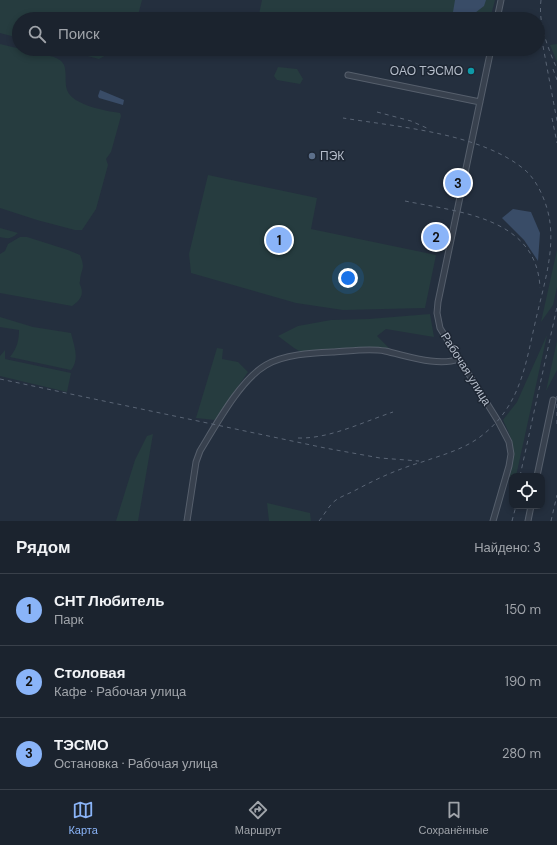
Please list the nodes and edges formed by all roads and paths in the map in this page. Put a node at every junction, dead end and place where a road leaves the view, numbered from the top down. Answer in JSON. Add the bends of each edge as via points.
{"nodes":[{"id":1,"x":501,"y":0,"type":"edge"},
{"id":2,"x":498,"y":12,"type":"edge"},
{"id":3,"x":490,"y":56,"type":"edge"},
{"id":4,"x":348,"y":75,"type":"dead end"},
{"id":5,"x":480,"y":102,"type":"junction"},
{"id":6,"x":460,"y":359,"type":"junction"},
{"id":7,"x":553,"y":400,"type":"dead end"},
{"id":8,"x":538,"y":473,"type":"edge"},
{"id":9,"x":530,"y":509,"type":"edge"},
{"id":10,"x":187,"y":521,"type":"edge"},
{"id":11,"x":493,"y":521,"type":"edge"},
{"id":12,"x":528,"y":521,"type":"edge"}],
"edges":[{"from":1,"to":2,"type":"street"},
{"from":3,"to":5,"type":"street","name":"Рабочая улица"},
{"from":4,"to":5,"type":"street"},
{"from":5,"to":6,"type":"street","name":"Рабочая улица","via":[[437,313],[440,328]]},
{"from":6,"to":10,"type":"street","via":[[439,362],[379,350],[319,353],[290,357],[267,364],[239,390],[200,451]]},
{"from":6,"to":11,"type":"street","name":"Рабочая улица","via":[[509,442],[509,466]]},
{"from":7,"to":8,"type":"street"},
{"from":9,"to":12,"type":"street"}]}
